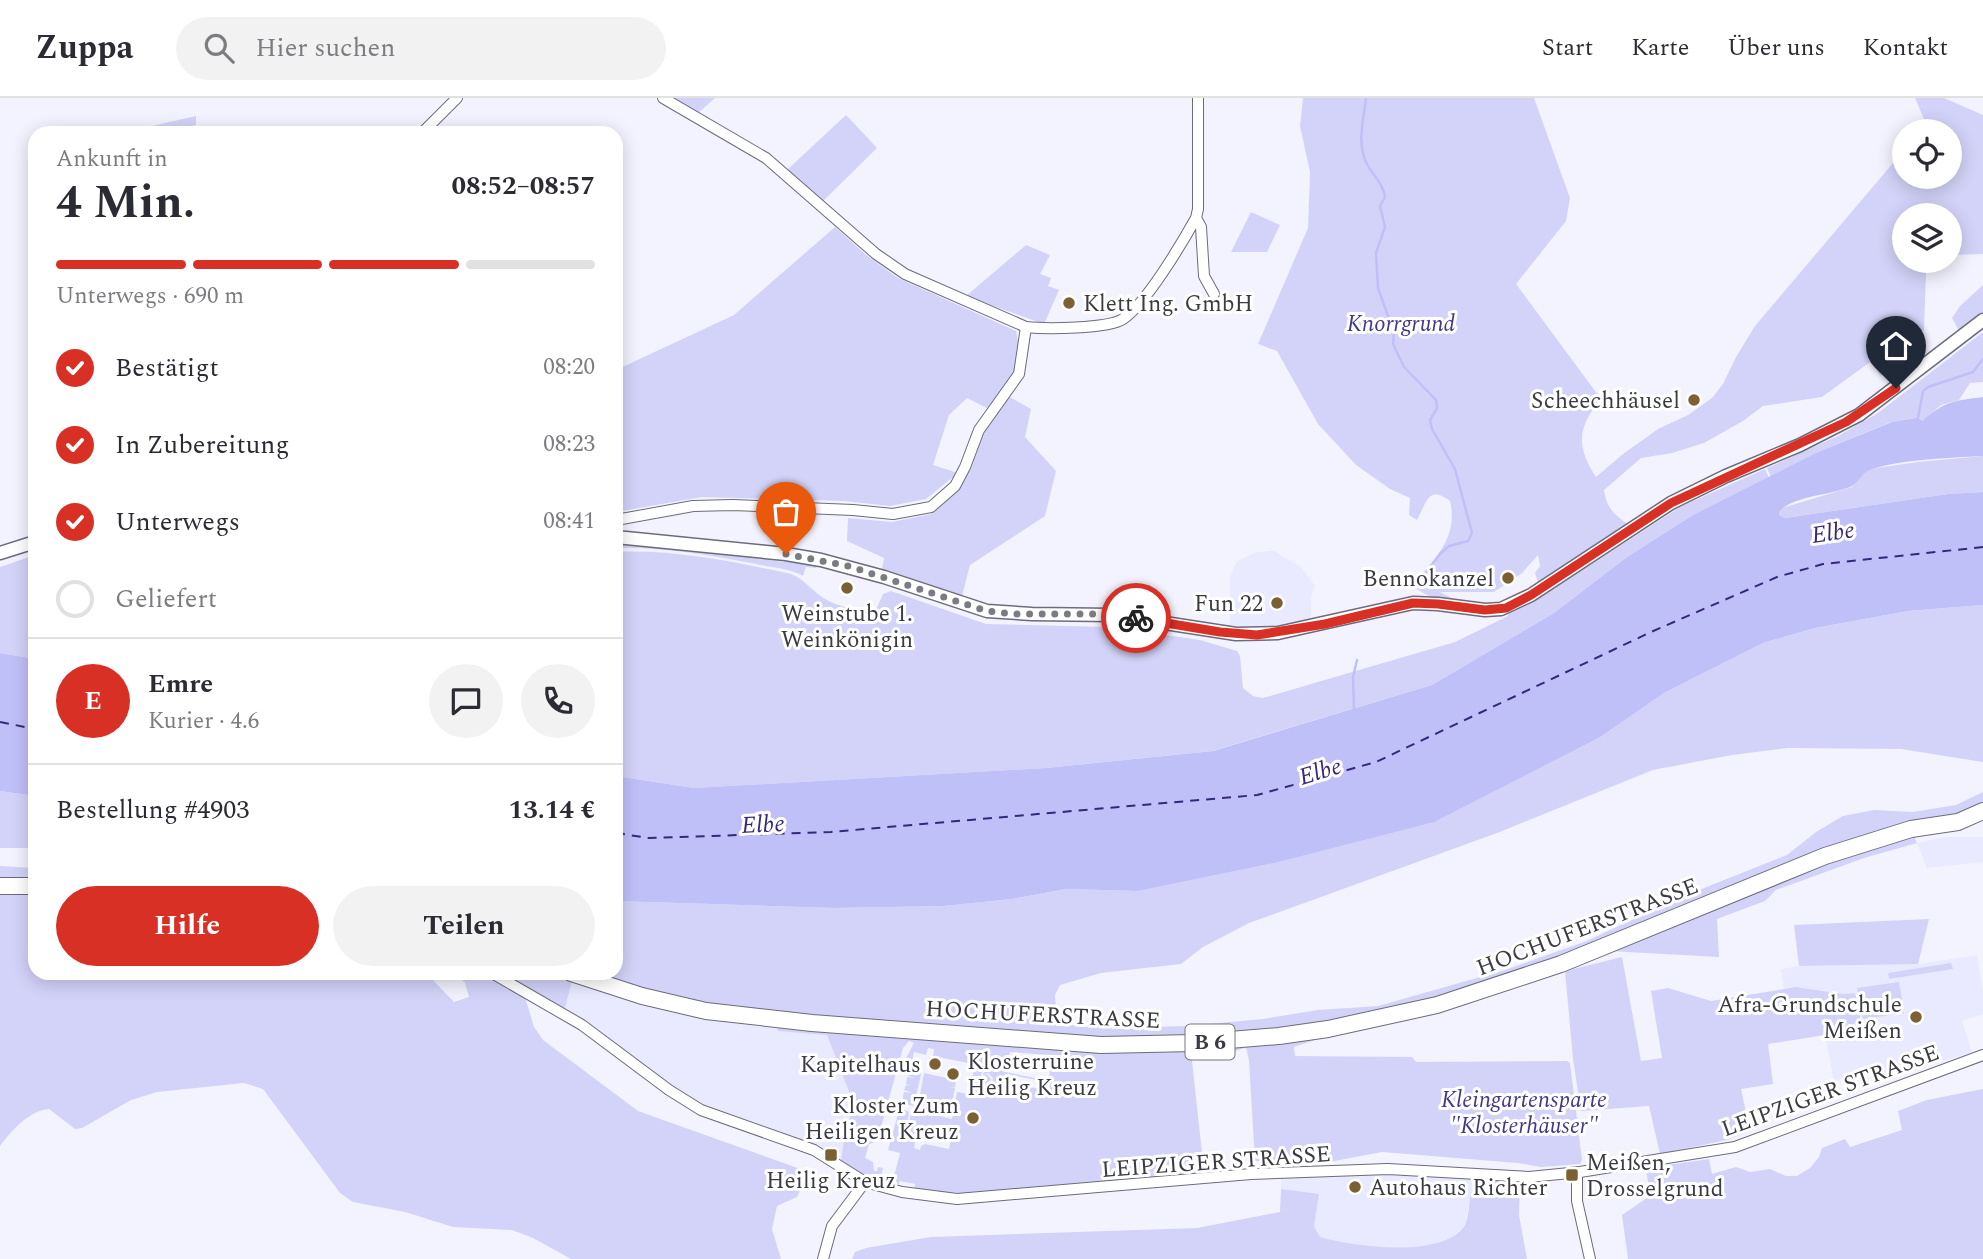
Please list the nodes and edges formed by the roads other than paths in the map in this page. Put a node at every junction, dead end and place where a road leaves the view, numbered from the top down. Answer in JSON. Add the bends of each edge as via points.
{"nodes":[{"id":1,"x":457,"y":98,"type":"edge"},
{"id":2,"x":663,"y":98,"type":"edge"},
{"id":3,"x":1198,"y":98,"type":"edge"},
{"id":4,"x":429,"y":126,"type":"edge"},
{"id":5,"x":1196,"y":218,"type":"junction"},
{"id":6,"x":1214,"y":294,"type":"dead end"},
{"id":7,"x":1978,"y":324,"type":"edge"},
{"id":8,"x":1027,"y":327,"type":"junction"},
{"id":9,"x":623,"y":519,"type":"edge"},
{"id":10,"x":623,"y":538,"type":"edge"},
{"id":11,"x":28,"y":544,"type":"edge"},
{"id":12,"x":0,"y":553,"type":"edge"},
{"id":13,"x":1983,"y":811,"type":"edge"},
{"id":14,"x":1958,"y":822,"type":"junction"},
{"id":15,"x":1983,"y":822,"type":"edge"},
{"id":16,"x":0,"y":886,"type":"edge"},
{"id":17,"x":28,"y":887,"type":"edge"},
{"id":18,"x":504,"y":980,"type":"edge"},
{"id":19,"x":593,"y":980,"type":"edge"},
{"id":20,"x":1983,"y":1055,"type":"edge"},
{"id":21,"x":1577,"y":1172,"type":"junction"},
{"id":22,"x":865,"y":1182,"type":"junction"},
{"id":23,"x":823,"y":1259,"type":"edge"},
{"id":24,"x":1590,"y":1259,"type":"edge"}],
"edges":[{"from":1,"to":4,"type":"street"},
{"from":2,"to":8,"type":"street","via":[[766,158],[905,274]]},
{"from":3,"to":5,"type":"street"},
{"from":5,"to":6,"type":"street","via":[[1201,227],[1204,276]]},
{"from":5,"to":8,"type":"street","via":[[1149,292],[1122,320]]},
{"from":7,"to":10,"type":"street","via":[[1858,415],[1683,496],[1531,595],[1501,609],[1413,603],[1278,633],[1236,634],[1113,615],[987,611],[821,560]]},
{"from":8,"to":9,"type":"street","via":[[1019,374],[979,430],[955,486],[930,507],[893,514],[693,506]]},
{"from":11,"to":12,"type":"street"},
{"from":13,"to":14,"type":"main road"},
{"from":14,"to":15,"type":"main road","number":"B 6"},
{"from":14,"to":19,"type":"main road","name":"HOCHUFERSTRASSE","number":"B 6","via":[[1911,829],[1825,856],[1561,964],[1437,1005],[1279,1036],[1101,1045],[812,1023],[706,1011]]},
{"from":16,"to":17,"type":"main road"},
{"from":18,"to":22,"type":"street","name":"LEIPZIGER STRASSE","via":[[590,1030],[701,1110],[814,1150]]},
{"from":20,"to":21,"type":"street","name":"LEIPZIGER STRASSE","via":[[1735,1147]]},
{"from":21,"to":22,"type":"street","name":"LEIPZIGER STRASSE","via":[[1530,1177],[1388,1169],[1251,1174],[957,1199]]},
{"from":21,"to":24,"type":"street","via":[[1577,1201]]},
{"from":22,"to":23,"type":"street","via":[[832,1226]]}]}
